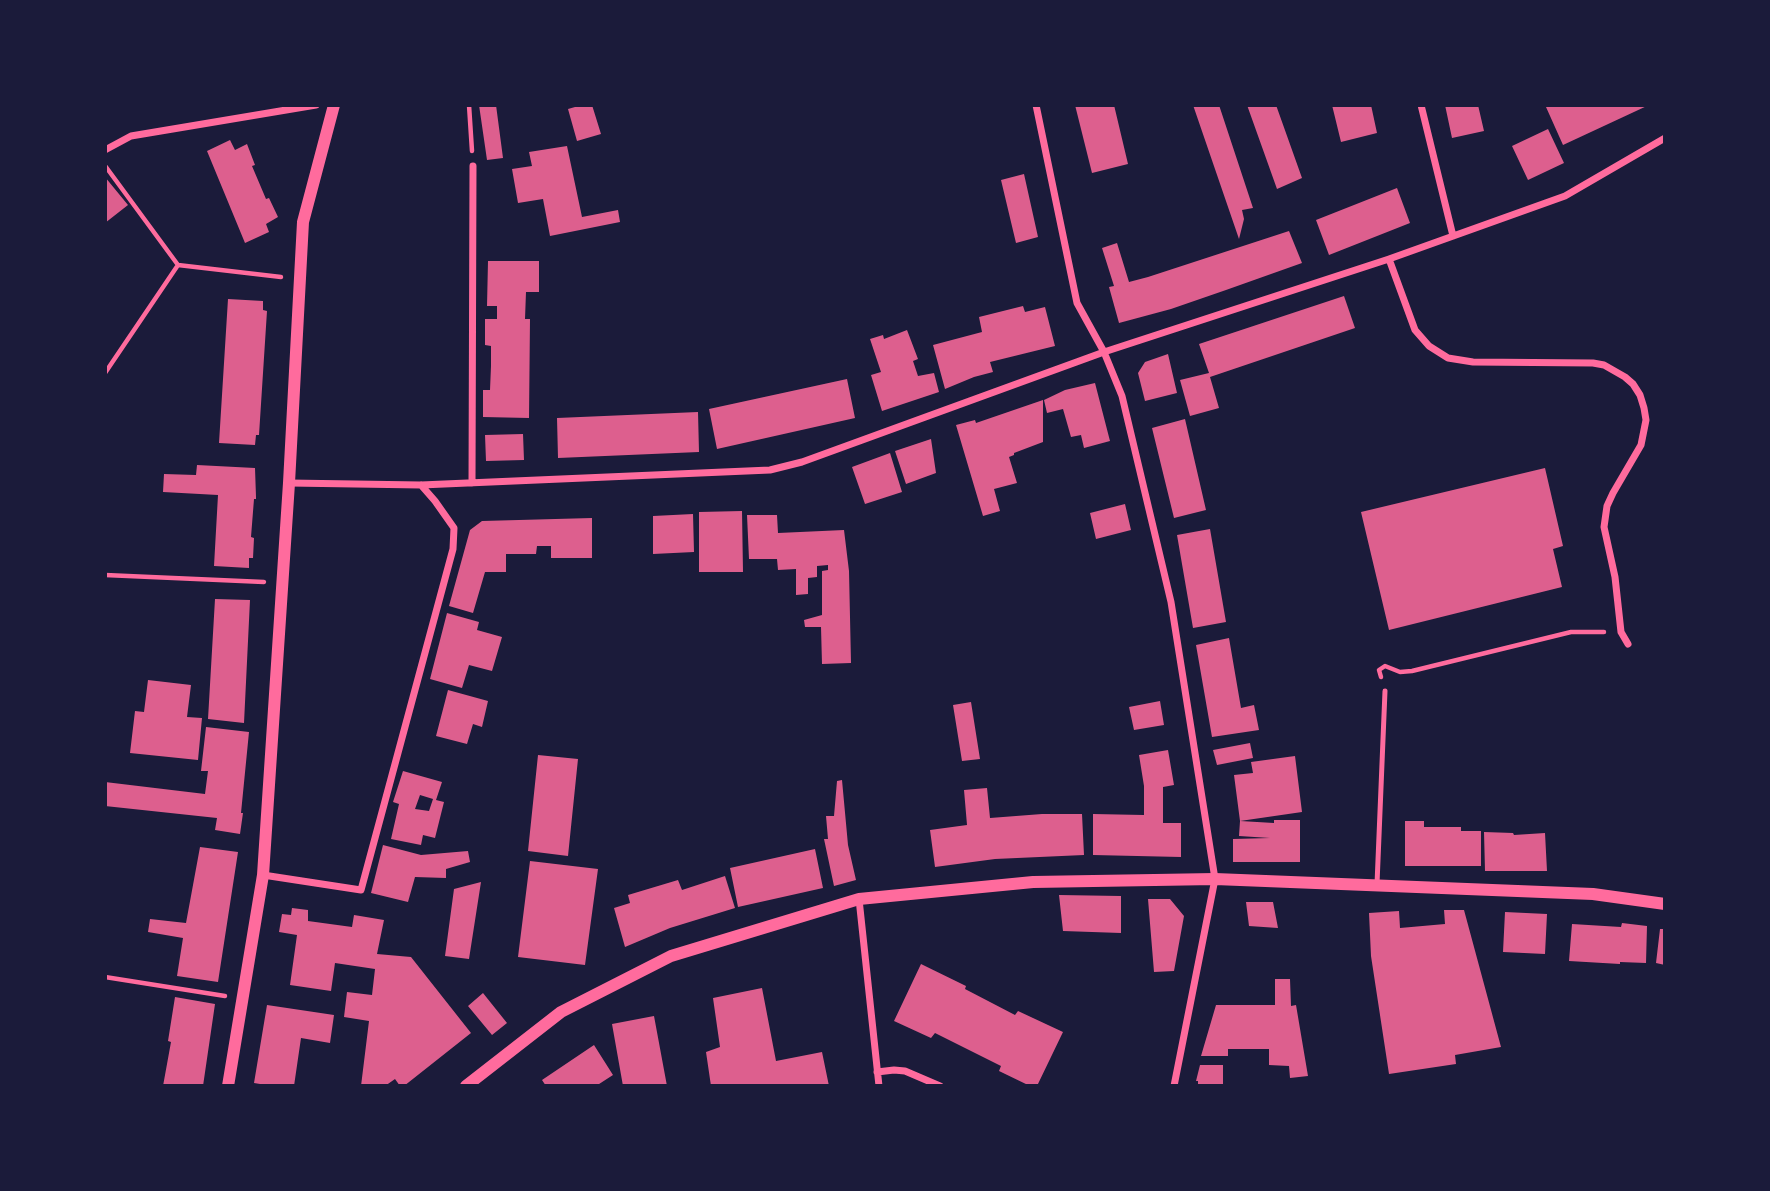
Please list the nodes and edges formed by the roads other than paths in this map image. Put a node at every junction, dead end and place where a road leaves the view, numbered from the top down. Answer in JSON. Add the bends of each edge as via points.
{"nodes":[{"id":1,"x":316,"y":105,"type":"edge"},
{"id":2,"x":334,"y":105,"type":"edge"},
{"id":3,"x":1036,"y":105,"type":"edge"},
{"id":4,"x":1421,"y":105,"type":"edge"},
{"id":5,"x":1665,"y":138,"type":"edge"},
{"id":6,"x":105,"y":150,"type":"edge"},
{"id":7,"x":473,"y":166,"type":"road end"},
{"id":8,"x":1453,"y":236,"type":"junction"},
{"id":9,"x":1389,"y":259,"type":"junction"},
{"id":10,"x":1104,"y":352,"type":"junction"},
{"id":11,"x":289,"y":483,"type":"junction"},
{"id":12,"x":472,"y":483,"type":"junction"},
{"id":13,"x":421,"y":485,"type":"junction"},
{"id":14,"x":1628,"y":644,"type":"dead end"},
{"id":15,"x":1385,"y":691,"type":"road end"},
{"id":16,"x":263,"y":875,"type":"junction"},
{"id":17,"x":1214,"y":879,"type":"junction"},
{"id":18,"x":1377,"y":885,"type":"junction"},
{"id":19,"x":859,"y":899,"type":"junction"},
{"id":20,"x":1665,"y":904,"type":"edge"},
{"id":21,"x":877,"y":1072,"type":"junction"},
{"id":22,"x":228,"y":1086,"type":"edge"},
{"id":23,"x":466,"y":1086,"type":"edge"},
{"id":24,"x":879,"y":1086,"type":"edge"},
{"id":25,"x":940,"y":1086,"type":"edge"},
{"id":26,"x":1174,"y":1086,"type":"edge"}],
"edges":[{"from":1,"to":6,"type":"street","via":[[131,136]]},
{"from":2,"to":11,"type":"street","via":[[303,222]]},
{"from":3,"to":10,"type":"street","via":[[1077,303]]},
{"from":4,"to":8,"type":"street"},
{"from":5,"to":8,"type":"street","via":[[1564,196]]},
{"from":7,"to":12,"type":"street"},
{"from":8,"to":9,"type":"street"},
{"from":9,"to":10,"type":"street"},
{"from":9,"to":14,"type":"street","via":[[1416,330],[1448,358],[1604,365],[1625,377],[1640,395],[1646,420],[1641,445],[1613,493],[1604,527]]},
{"from":10,"to":12,"type":"street","via":[[770,470]]},
{"from":10,"to":17,"type":"street","via":[[1122,396],[1171,602]]},
{"from":11,"to":13,"type":"street"},
{"from":11,"to":16,"type":"street"},
{"from":12,"to":13,"type":"street"},
{"from":13,"to":16,"type":"street","via":[[454,528],[453,549],[361,890]]},
{"from":15,"to":18,"type":"lane"},
{"from":16,"to":22,"type":"street"},
{"from":17,"to":18,"type":"street"},
{"from":17,"to":19,"type":"street","via":[[1033,882]]},
{"from":17,"to":26,"type":"street"},
{"from":18,"to":20,"type":"street","via":[[1593,894]]},
{"from":19,"to":21,"type":"street"},
{"from":19,"to":23,"type":"street","via":[[671,956],[561,1012]]},
{"from":21,"to":24,"type":"street"},
{"from":21,"to":25,"type":"street","via":[[905,1071]]}]}
